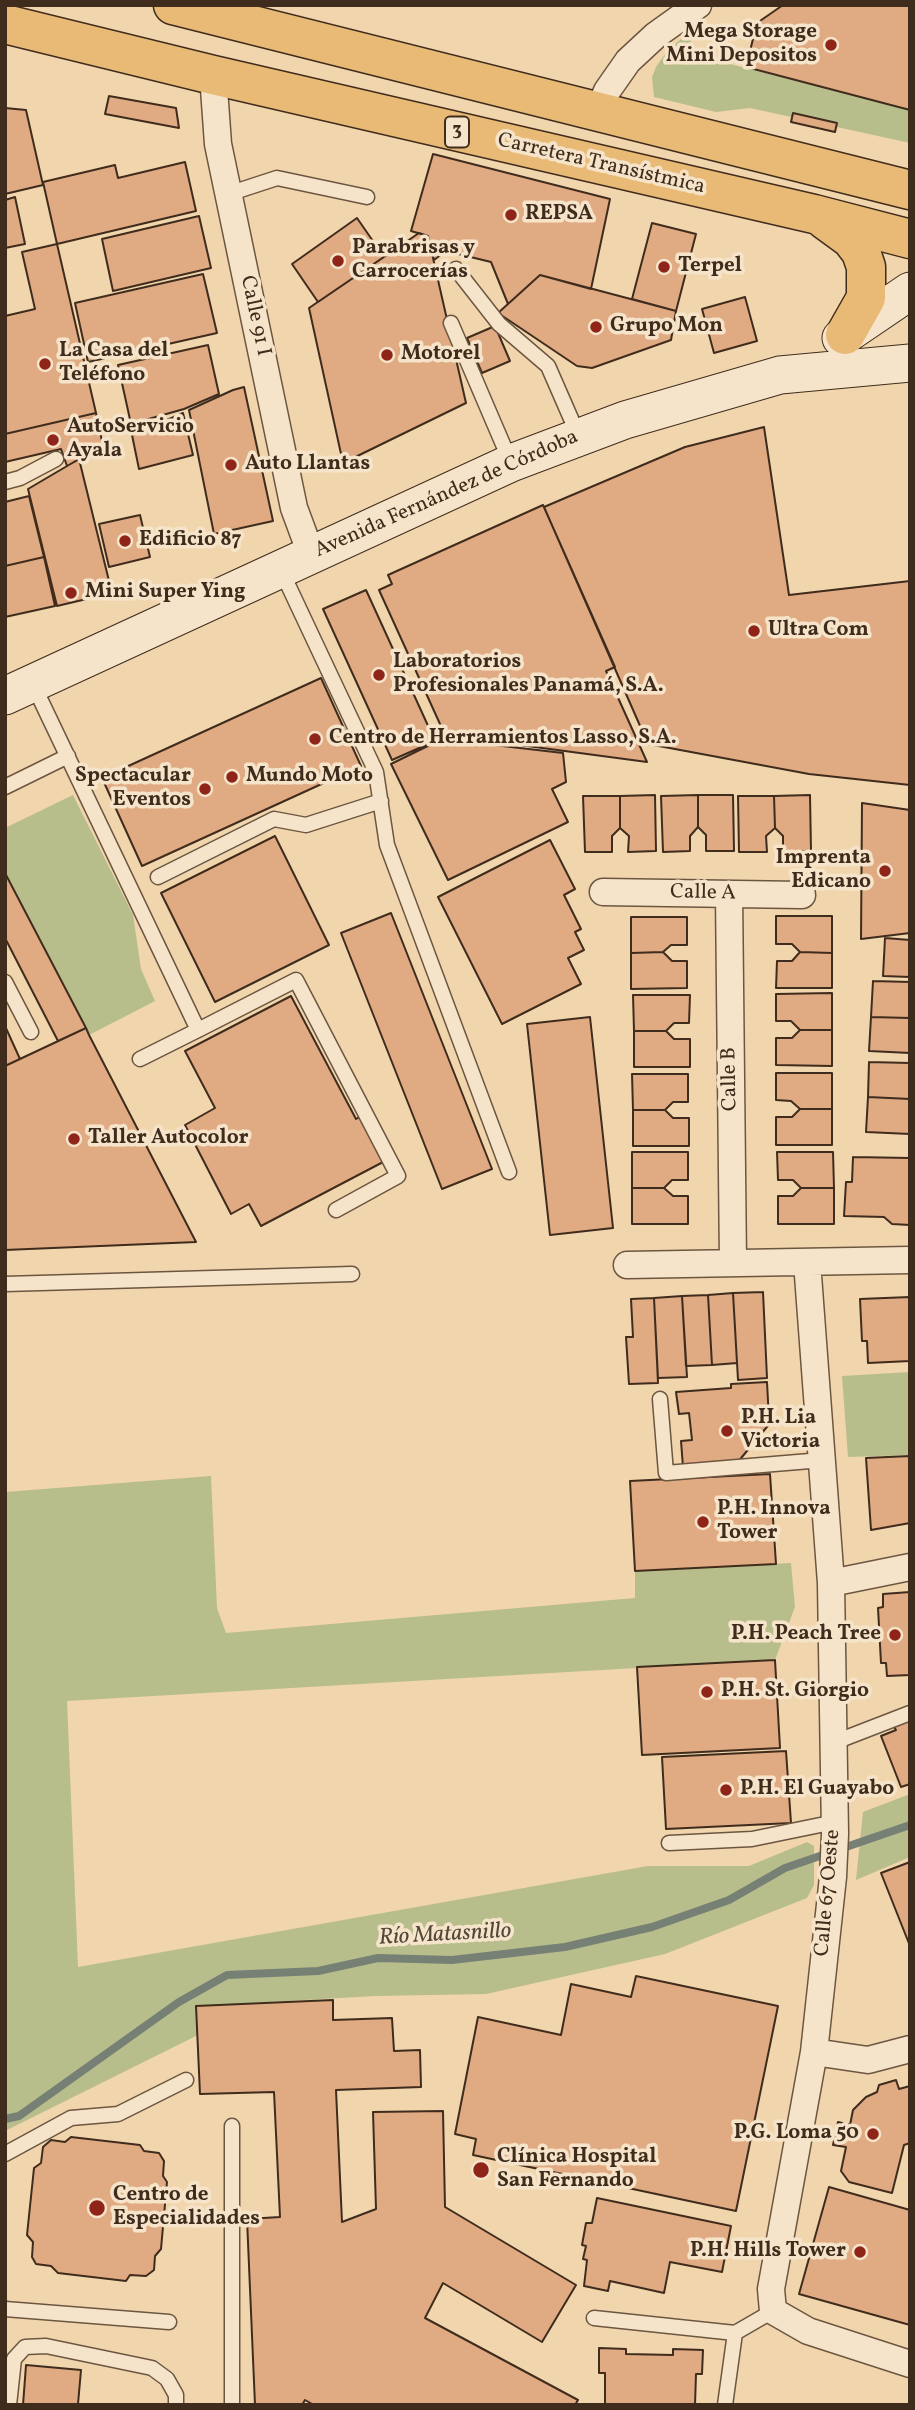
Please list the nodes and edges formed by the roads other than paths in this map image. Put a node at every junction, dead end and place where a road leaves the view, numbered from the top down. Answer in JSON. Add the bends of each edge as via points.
{"nodes":[{"id":1,"x":173,"y":5,"type":"edge"},
{"id":2,"x":698,"y":5,"type":"edge"},
{"id":3,"x":5,"y":24,"type":"edge"},
{"id":4,"x":213,"y":75,"type":"junction"},
{"id":5,"x":598,"y":112,"type":"junction"},
{"id":6,"x":910,"y":190,"type":"edge"},
{"id":7,"x":228,"y":194,"type":"junction"},
{"id":8,"x":367,"y":197,"type":"dead end"},
{"id":9,"x":814,"y":214,"type":"junction"},
{"id":10,"x":910,"y":239,"type":"edge"},
{"id":11,"x":456,"y":269,"type":"dead end"},
{"id":12,"x":910,"y":291,"type":"edge"},
{"id":13,"x":451,"y":323,"type":"dead end"},
{"id":14,"x":845,"y":335,"type":"junction"},
{"id":15,"x":910,"y":363,"type":"edge"},
{"id":16,"x":780,"y":375,"type":"junction"},
{"id":17,"x":579,"y":437,"type":"junction"},
{"id":18,"x":57,"y":459,"type":"dead end"},
{"id":19,"x":511,"y":463,"type":"junction"},
{"id":20,"x":5,"y":482,"type":"edge"},
{"id":21,"x":295,"y":562,"type":"junction"},
{"id":22,"x":19,"y":690,"type":"edge"},
{"id":23,"x":68,"y":757,"type":"junction"},
{"id":24,"x":5,"y":787,"type":"edge"},
{"id":25,"x":381,"y":801,"type":"junction"},
{"id":26,"x":158,"y":877,"type":"dead end"},
{"id":27,"x":603,"y":892,"type":"dead end"},
{"id":28,"x":729,"y":894,"type":"junction"},
{"id":29,"x":802,"y":895,"type":"dead end"},
{"id":30,"x":5,"y":982,"type":"edge"},
{"id":31,"x":198,"y":1030,"type":"junction"},
{"id":32,"x":31,"y":1032,"type":"dead end"},
{"id":33,"x":140,"y":1059,"type":"dead end"},
{"id":34,"x":509,"y":1172,"type":"dead end"},
{"id":35,"x":337,"y":1210,"type":"dead end"},
{"id":36,"x":910,"y":1261,"type":"edge"},
{"id":37,"x":807,"y":1262,"type":"junction"},
{"id":38,"x":733,"y":1263,"type":"junction"},
{"id":39,"x":627,"y":1265,"type":"dead end"},
{"id":40,"x":352,"y":1274,"type":"dead end"},
{"id":41,"x":5,"y":1284,"type":"edge"},
{"id":42,"x":660,"y":1399,"type":"dead end"},
{"id":43,"x":822,"y":1460,"type":"junction"},
{"id":44,"x":910,"y":1567,"type":"edge"},
{"id":45,"x":831,"y":1583,"type":"junction"},
{"id":46,"x":910,"y":1713,"type":"edge"},
{"id":47,"x":835,"y":1742,"type":"junction"},
{"id":48,"x":835,"y":1828,"type":"junction"},
{"id":49,"x":669,"y":1843,"type":"dead end"},
{"id":50,"x":910,"y":2049,"type":"edge"},
{"id":51,"x":814,"y":2052,"type":"junction"},
{"id":52,"x":186,"y":2080,"type":"dead end"},
{"id":53,"x":232,"y":2126,"type":"dead end"},
{"id":54,"x":5,"y":2154,"type":"edge"},
{"id":55,"x":5,"y":2309,"type":"edge"},
{"id":56,"x":773,"y":2311,"type":"junction"},
{"id":57,"x":594,"y":2318,"type":"dead end"},
{"id":58,"x":169,"y":2322,"type":"dead end"},
{"id":59,"x":735,"y":2333,"type":"junction"},
{"id":60,"x":910,"y":2364,"type":"edge"},
{"id":61,"x":9,"y":2405,"type":"edge"},
{"id":62,"x":177,"y":2405,"type":"edge"},
{"id":63,"x":232,"y":2405,"type":"edge"},
{"id":64,"x":725,"y":2405,"type":"edge"}],
"edges":[{"from":1,"to":5,"type":"main road"},
{"from":2,"to":5,"type":"street","via":[[628,61]]},
{"from":3,"to":4,"type":"main road","name":"Carretera Transístmica","number":"3","via":[[134,65]]},
{"from":4,"to":7,"type":"street","name":"Calle 91 I","via":[[218,144]]},
{"from":4,"to":9,"type":"main road","name":"Carretera Transístmica","number":"3"},
{"from":5,"to":6,"type":"main road"},
{"from":7,"to":8,"type":"lane","via":[[277,178]]},
{"from":7,"to":21,"type":"street","name":"Calle 91 I","via":[[294,508]]},
{"from":9,"to":10,"type":"main road","name":"Carretera Transístmica","number":"3"},
{"from":9,"to":14,"type":"main road","via":[[851,239],[866,267],[866,298]]},
{"from":11,"to":17,"type":"lane","via":[[499,324],[548,366]]},
{"from":12,"to":14,"type":"main road"},
{"from":13,"to":19,"type":"lane"},
{"from":14,"to":16,"type":"main road"},
{"from":15,"to":16,"type":"main road","name":"Avenida Fernández de Córdoba"},
{"from":16,"to":17,"type":"main road","name":"Avenida Fernández de Córdoba"},
{"from":17,"to":19,"type":"main road","name":"Avenida Fernández de Córdoba"},
{"from":18,"to":20,"type":"lane"},
{"from":19,"to":21,"type":"main road","name":"Avenida Fernández de Córdoba"},
{"from":21,"to":22,"type":"main road","name":"Avenida Fernández de Córdoba"},
{"from":21,"to":25,"type":"lane","via":[[376,772]]},
{"from":22,"to":23,"type":"lane"},
{"from":23,"to":24,"type":"lane"},
{"from":23,"to":31,"type":"lane"},
{"from":25,"to":26,"type":"lane","via":[[306,825],[274,819]]},
{"from":25,"to":34,"type":"lane","via":[[387,845]]},
{"from":27,"to":28,"type":"street","name":"Calle A"},
{"from":28,"to":29,"type":"street","name":"Calle A"},
{"from":28,"to":38,"type":"street","name":"Calle B"},
{"from":30,"to":32,"type":"lane"},
{"from":31,"to":33,"type":"lane"},
{"from":31,"to":35,"type":"lane","via":[[296,981],[398,1175]]},
{"from":36,"to":37,"type":"street"},
{"from":37,"to":38,"type":"street"},
{"from":37,"to":43,"type":"street","name":"Calle 67 Oeste"},
{"from":38,"to":39,"type":"street"},
{"from":40,"to":41,"type":"lane"},
{"from":42,"to":43,"type":"lane","via":[[666,1473]]},
{"from":43,"to":45,"type":"street","name":"Calle 67 Oeste"},
{"from":44,"to":45,"type":"street"},
{"from":45,"to":47,"type":"street","name":"Calle 67 Oeste"},
{"from":46,"to":47,"type":"lane"},
{"from":47,"to":48,"type":"street","name":"Calle 67 Oeste"},
{"from":48,"to":49,"type":"lane"},
{"from":48,"to":51,"type":"street","name":"Calle 67 Oeste"},
{"from":50,"to":51,"type":"street","via":[[868,2060]]},
{"from":51,"to":56,"type":"street","name":"Calle 67 Oeste","via":[[771,2289]]},
{"from":52,"to":54,"type":"lane","via":[[118,2114],[71,2118]]},
{"from":53,"to":63,"type":"lane"},
{"from":55,"to":58,"type":"lane"},
{"from":56,"to":59,"type":"lane"},
{"from":56,"to":60,"type":"street","via":[[808,2331]]},
{"from":57,"to":59,"type":"lane"},
{"from":59,"to":64,"type":"lane"},
{"from":61,"to":62,"type":"lane","via":[[14,2359],[26,2347],[46,2346],[152,2368],[167,2379]]}]}
